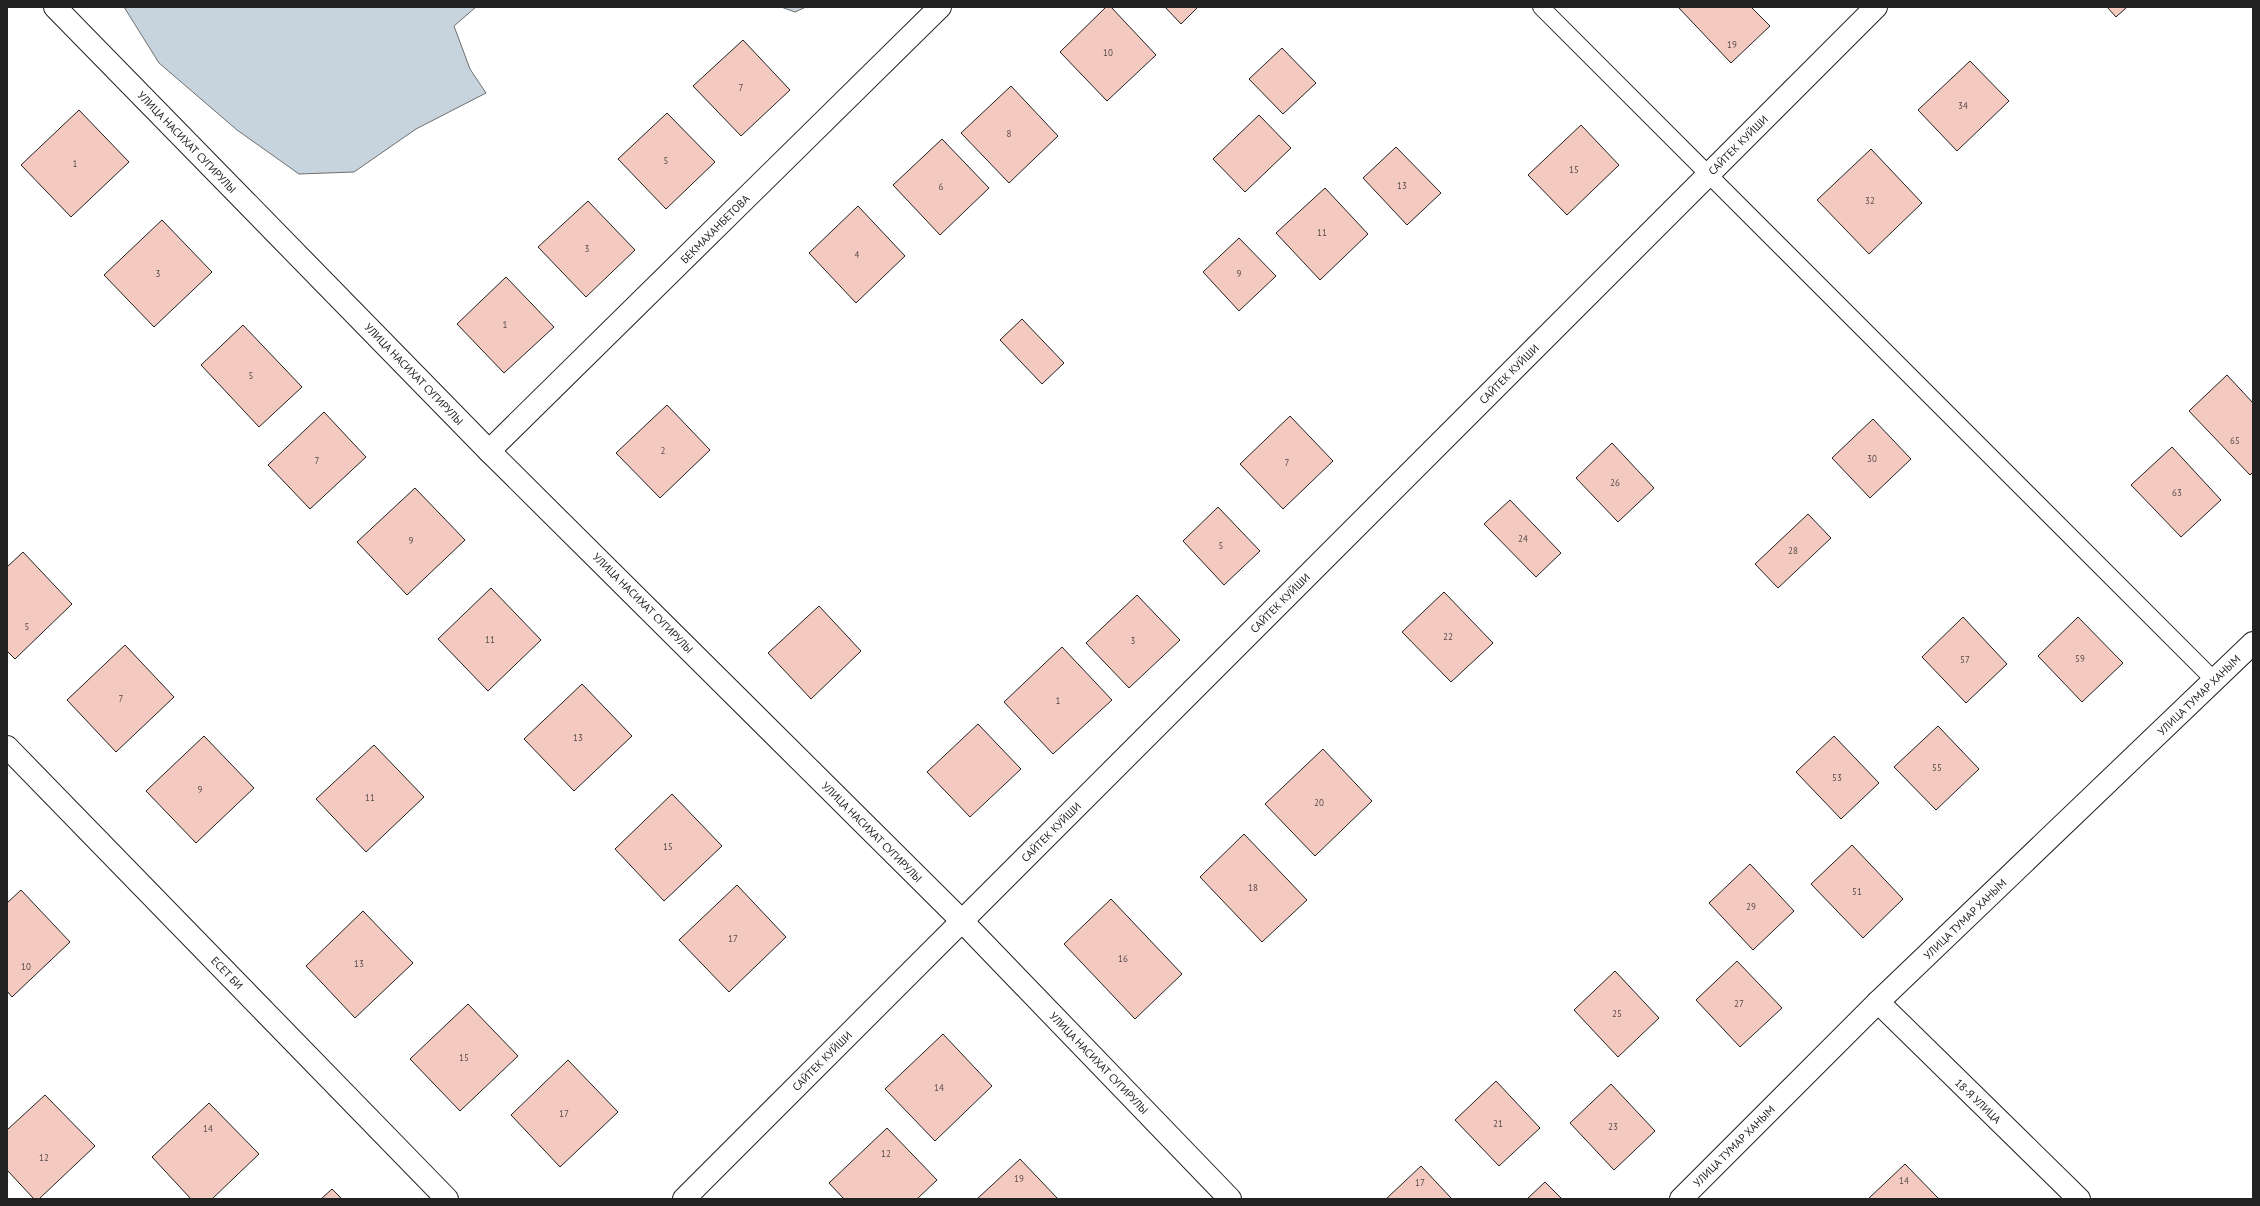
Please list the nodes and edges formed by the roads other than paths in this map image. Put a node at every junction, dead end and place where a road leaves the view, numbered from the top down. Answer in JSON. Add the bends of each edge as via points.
{"nodes":[{"id":1,"x":55,"y":7,"type":"edge"},
{"id":2,"x":940,"y":7,"type":"edge"},
{"id":3,"x":1541,"y":7,"type":"edge"},
{"id":4,"x":1876,"y":7,"type":"edge"},
{"id":5,"x":1708,"y":175,"type":"junction"},
{"id":6,"x":489,"y":451,"type":"junction"},
{"id":7,"x":2253,"y":643,"type":"edge"},
{"id":8,"x":2215,"y":681,"type":"junction"},
{"id":9,"x":7,"y":747,"type":"edge"},
{"id":10,"x":962,"y":921,"type":"junction"},
{"id":11,"x":1878,"y":1002,"type":"junction"},
{"id":12,"x":447,"y":1199,"type":"edge"},
{"id":13,"x":684,"y":1199,"type":"edge"},
{"id":14,"x":1230,"y":1199,"type":"edge"},
{"id":15,"x":1680,"y":1199,"type":"edge"},
{"id":16,"x":2079,"y":1199,"type":"edge"}],
"edges":[{"from":1,"to":6,"type":"street","name":"УЛИЦА НАСИХАТ СУГИРУЛЫ"},
{"from":2,"to":6,"type":"street","name":"БЕКМАХАНБЕТОВА"},
{"from":3,"to":5,"type":"lane"},
{"from":4,"to":5,"type":"street","name":"САЙТЕК КУЙШИ"},
{"from":5,"to":8,"type":"lane"},
{"from":5,"to":10,"type":"street","name":"САЙТЕК КУЙШИ"},
{"from":6,"to":10,"type":"street","name":"УЛИЦА НАСИХАТ СУГИРУЛЫ"},
{"from":7,"to":8,"type":"street","name":"УЛИЦА ТУМАР ХАНЫМ"},
{"from":8,"to":11,"type":"street","name":"УЛИЦА ТУМАР ХАНЫМ"},
{"from":9,"to":12,"type":"street","name":"ЕСЕТ БИ"},
{"from":10,"to":13,"type":"street","name":"САЙТЕК КУЙШИ"},
{"from":10,"to":14,"type":"street","name":"УЛИЦА НАСИХАТ СУГИРУЛЫ"},
{"from":11,"to":15,"type":"street","name":"УЛИЦА ТУМАР ХАНЫМ"},
{"from":11,"to":16,"type":"street","name":"18-Я УЛИЦА"}]}
